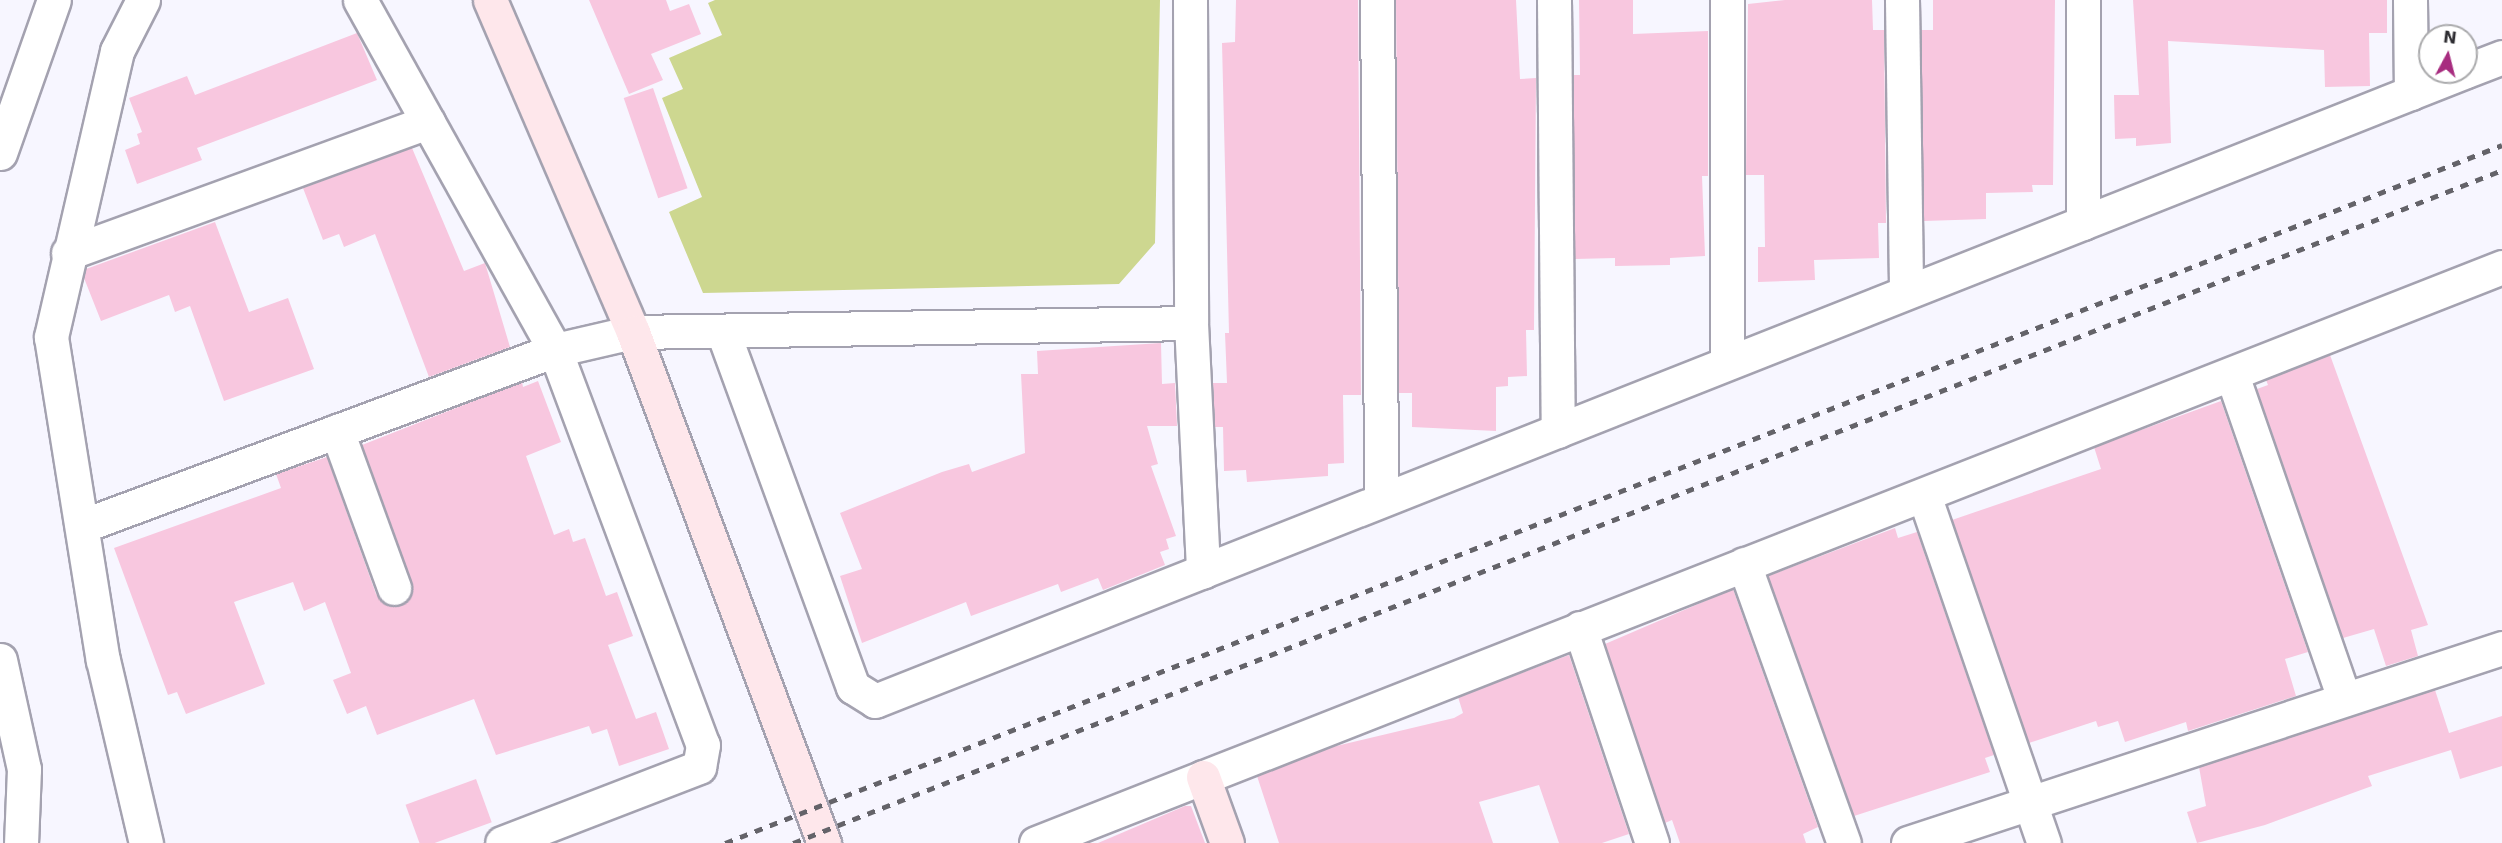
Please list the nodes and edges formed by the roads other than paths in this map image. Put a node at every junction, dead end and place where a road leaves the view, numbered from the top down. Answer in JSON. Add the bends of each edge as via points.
{"nodes":[{"id":1,"x":54,"y":0,"type":"edge"},
{"id":2,"x":143,"y":0,"type":"edge"},
{"id":3,"x":360,"y":0,"type":"edge"},
{"id":4,"x":490,"y":0,"type":"edge"},
{"id":5,"x":1190,"y":0,"type":"edge"},
{"id":6,"x":1377,"y":0,"type":"edge"},
{"id":7,"x":1554,"y":0,"type":"edge"},
{"id":8,"x":1727,"y":0,"type":"edge"},
{"id":9,"x":1902,"y":0,"type":"edge"},
{"id":10,"x":2083,"y":0,"type":"edge"},
{"id":11,"x":2410,"y":0,"type":"edge"},
{"id":12,"x":2502,"y":57,"type":"edge"},
{"id":13,"x":2478,"y":67,"type":"edge"},
{"id":14,"x":2434,"y":84,"type":"edge"},
{"id":15,"x":2411,"y":93,"type":"junction"},
{"id":16,"x":428,"y":122,"type":"junction"},
{"id":17,"x":0,"y":153,"type":"edge"},
{"id":18,"x":2083,"y":223,"type":"junction"},
{"id":19,"x":68,"y":253,"type":"junction"},
{"id":20,"x":2502,"y":267,"type":"edge"},
{"id":21,"x":1906,"y":289,"type":"junction"},
{"id":22,"x":1191,"y":323,"type":"junction"},
{"id":23,"x":633,"y":332,"type":"junction"},
{"id":24,"x":723,"y":332,"type":"junction"},
{"id":25,"x":555,"y":350,"type":"junction"},
{"id":26,"x":1727,"y":362,"type":"junction"},
{"id":27,"x":2232,"y":375,"type":"junction"},
{"id":28,"x":337,"y":431,"type":"junction"},
{"id":29,"x":1558,"y":431,"type":"junction"},
{"id":30,"x":1924,"y":495,"type":"junction"},
{"id":31,"x":1381,"y":498,"type":"junction"},
{"id":32,"x":82,"y":526,"type":"junction"},
{"id":33,"x":1744,"y":564,"type":"junction"},
{"id":34,"x":1203,"y":572,"type":"junction"},
{"id":35,"x":394,"y":588,"type":"dead end"},
{"id":36,"x":1580,"y":628,"type":"junction"},
{"id":37,"x":2502,"y":648,"type":"edge"},
{"id":38,"x":0,"y":660,"type":"edge"},
{"id":39,"x":2344,"y":699,"type":"junction"},
{"id":40,"x":1203,"y":777,"type":"junction"},
{"id":41,"x":2030,"y":803,"type":"junction"},
{"id":42,"x":21,"y":843,"type":"edge"},
{"id":43,"x":146,"y":843,"type":"edge"},
{"id":44,"x":502,"y":843,"type":"edge"},
{"id":45,"x":824,"y":843,"type":"edge"},
{"id":46,"x":1036,"y":843,"type":"edge"},
{"id":47,"x":1227,"y":843,"type":"edge"},
{"id":48,"x":1652,"y":843,"type":"edge"},
{"id":49,"x":1844,"y":843,"type":"edge"},
{"id":50,"x":1908,"y":843,"type":"edge"},
{"id":51,"x":2044,"y":843,"type":"edge"}],
"edges":[{"from":1,"to":17,"type":"street"},
{"from":2,"to":19,"type":"street","via":[[117,51]]},
{"from":3,"to":16,"type":"street"},
{"from":4,"to":23,"type":"street"},
{"from":5,"to":22,"type":"street"},
{"from":6,"to":31,"type":"street"},
{"from":7,"to":29,"type":"street"},
{"from":8,"to":26,"type":"street"},
{"from":9,"to":21,"type":"street"},
{"from":10,"to":18,"type":"street"},
{"from":11,"to":15,"type":"street"},
{"from":12,"to":13,"type":"street"},
{"from":14,"to":15,"type":"street"},
{"from":15,"to":18,"type":"street"},
{"from":16,"to":19,"type":"street"},
{"from":16,"to":25,"type":"street"},
{"from":18,"to":21,"type":"street"},
{"from":19,"to":32,"type":"street","via":[[51,337]]},
{"from":20,"to":27,"type":"street"},
{"from":21,"to":26,"type":"street"},
{"from":22,"to":24,"type":"street"},
{"from":22,"to":34,"type":"street"},
{"from":23,"to":24,"type":"street"},
{"from":23,"to":25,"type":"street"},
{"from":23,"to":45,"type":"street"},
{"from":24,"to":34,"type":"street","via":[[852,687],[875,701]]},
{"from":25,"to":28,"type":"street"},
{"from":25,"to":44,"type":"street","via":[[703,745],[699,767]]},
{"from":26,"to":29,"type":"street"},
{"from":27,"to":30,"type":"street"},
{"from":27,"to":39,"type":"street"},
{"from":28,"to":32,"type":"street"},
{"from":28,"to":35,"type":"street"},
{"from":29,"to":31,"type":"street"},
{"from":30,"to":33,"type":"street"},
{"from":30,"to":41,"type":"street"},
{"from":31,"to":34,"type":"street"},
{"from":32,"to":43,"type":"street","via":[[103,660]]},
{"from":33,"to":36,"type":"street"},
{"from":33,"to":49,"type":"street"},
{"from":36,"to":40,"type":"street"},
{"from":36,"to":48,"type":"street"},
{"from":37,"to":39,"type":"street"},
{"from":38,"to":42,"type":"street","via":[[24,769]]},
{"from":39,"to":41,"type":"street"},
{"from":40,"to":46,"type":"street"},
{"from":40,"to":47,"type":"street"},
{"from":41,"to":50,"type":"street"},
{"from":41,"to":51,"type":"street"}]}
